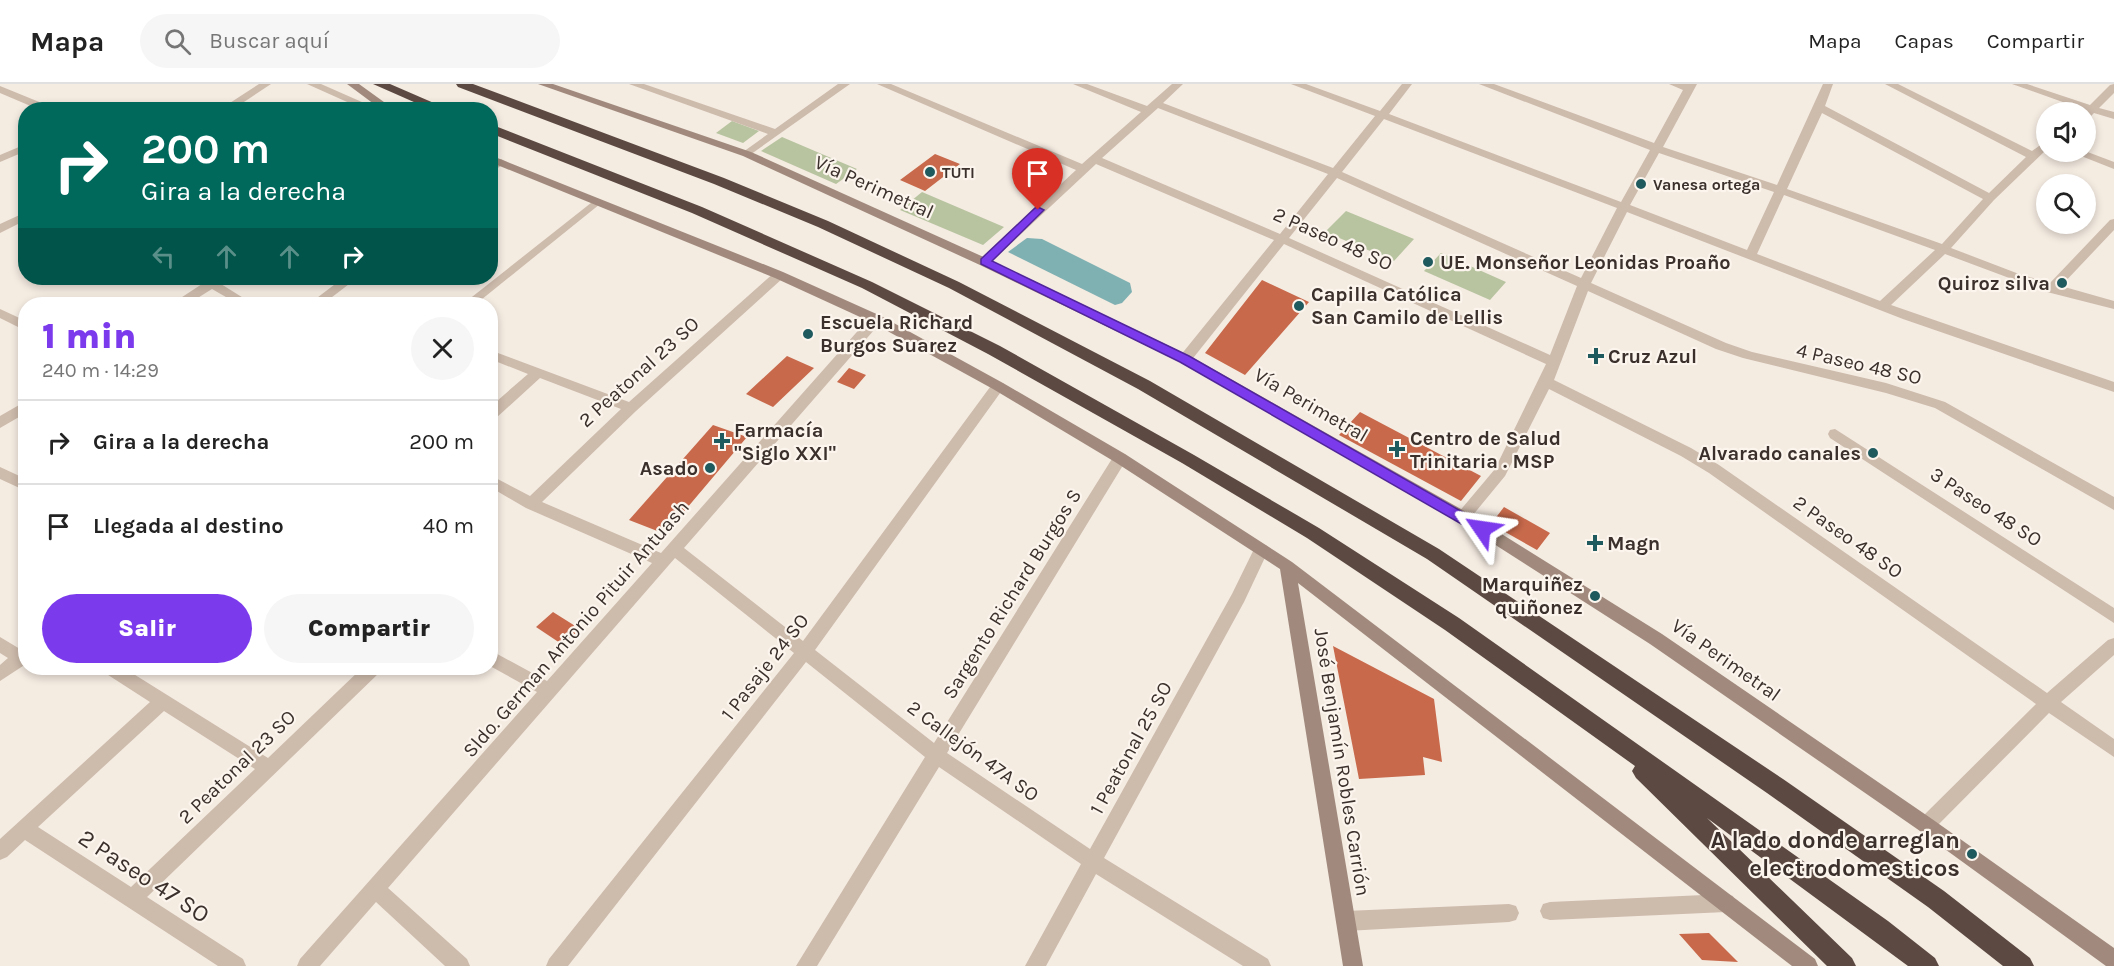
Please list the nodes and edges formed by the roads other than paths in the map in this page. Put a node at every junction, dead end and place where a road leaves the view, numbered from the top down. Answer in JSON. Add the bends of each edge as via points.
{"nodes":[{"id":1,"x":266,"y":84,"type":"edge"},
{"id":2,"x":312,"y":84,"type":"edge"},
{"id":3,"x":352,"y":84,"type":"edge"},
{"id":4,"x":379,"y":84,"type":"edge"},
{"id":5,"x":462,"y":84,"type":"edge"},
{"id":6,"x":543,"y":84,"type":"edge"},
{"id":7,"x":634,"y":84,"type":"edge"},
{"id":8,"x":845,"y":84,"type":"edge"},
{"id":9,"x":882,"y":84,"type":"edge"},
{"id":10,"x":1078,"y":84,"type":"edge"},
{"id":11,"x":1178,"y":84,"type":"edge"},
{"id":12,"x":1296,"y":84,"type":"edge"},
{"id":13,"x":1407,"y":84,"type":"edge"},
{"id":14,"x":1484,"y":84,"type":"edge"},
{"id":15,"x":1674,"y":84,"type":"edge"},
{"id":16,"x":1827,"y":84,"type":"edge"},
{"id":17,"x":1890,"y":84,"type":"edge"},
{"id":18,"x":2017,"y":84,"type":"edge"},
{"id":19,"x":1690,"y":87,"type":"edge"},
{"id":20,"x":2114,"y":87,"type":"edge"},
{"id":21,"x":0,"y":89,"type":"edge"},
{"id":22,"x":31,"y":102,"type":"edge"},
{"id":23,"x":238,"y":102,"type":"edge"},
{"id":24,"x":356,"y":102,"type":"edge"},
{"id":25,"x":378,"y":102,"type":"edge"},
{"id":26,"x":424,"y":102,"type":"edge"},
{"id":27,"x":2064,"y":102,"type":"edge"},
{"id":28,"x":2096,"y":106,"type":"edge"},
{"id":29,"x":1153,"y":107,"type":"junction"},
{"id":30,"x":1819,"y":107,"type":"junction"},
{"id":31,"x":2096,"y":113,"type":"edge"},
{"id":32,"x":1384,"y":115,"type":"junction"},
{"id":33,"x":2114,"y":116,"type":"edge"},
{"id":34,"x":498,"y":131,"type":"edge"},
{"id":35,"x":776,"y":133,"type":"junction"},
{"id":36,"x":1656,"y":148,"type":"junction"},
{"id":37,"x":18,"y":151,"type":"edge"},
{"id":38,"x":2036,"y":153,"type":"edge"},
{"id":39,"x":747,"y":154,"type":"junction"},
{"id":40,"x":2032,"y":156,"type":"junction"},
{"id":41,"x":0,"y":159,"type":"edge"},
{"id":42,"x":1094,"y":159,"type":"junction"},
{"id":43,"x":2096,"y":159,"type":"edge"},
{"id":44,"x":498,"y":164,"type":"edge"},
{"id":45,"x":2114,"y":166,"type":"edge"},
{"id":46,"x":1083,"y":169,"type":"junction"},
{"id":47,"x":1336,"y":173,"type":"junction"},
{"id":48,"x":1780,"y":191,"type":"junction"},
{"id":49,"x":1990,"y":198,"type":"junction"},
{"id":50,"x":596,"y":201,"type":"junction"},
{"id":51,"x":1623,"y":208,"type":"junction"},
{"id":52,"x":18,"y":219,"type":"edge"},
{"id":53,"x":2114,"y":223,"type":"edge"},
{"id":54,"x":0,"y":229,"type":"edge"},
{"id":55,"x":2109,"y":234,"type":"edge"},
{"id":56,"x":1282,"y":239,"type":"junction"},
{"id":57,"x":1944,"y":249,"type":"junction"},
{"id":58,"x":1751,"y":255,"type":"junction"},
{"id":59,"x":984,"y":262,"type":"junction"},
{"id":60,"x":779,"y":275,"type":"junction"},
{"id":61,"x":498,"y":280,"type":"edge"},
{"id":62,"x":1584,"y":284,"type":"junction"},
{"id":63,"x":204,"y":285,"type":"edge"},
{"id":64,"x":220,"y":285,"type":"edge"},
{"id":65,"x":341,"y":285,"type":"edge"},
{"id":66,"x":492,"y":285,"type":"edge"},
{"id":67,"x":2051,"y":289,"type":"junction"},
{"id":68,"x":189,"y":297,"type":"edge"},
{"id":69,"x":237,"y":297,"type":"edge"},
{"id":70,"x":325,"y":297,"type":"edge"},
{"id":71,"x":478,"y":297,"type":"edge"},
{"id":72,"x":2114,"y":305,"type":"edge"},
{"id":73,"x":1882,"y":306,"type":"junction"},
{"id":74,"x":0,"y":312,"type":"edge"},
{"id":75,"x":876,"y":319,"type":"junction"},
{"id":76,"x":18,"y":322,"type":"edge"},
{"id":77,"x":498,"y":357,"type":"edge"},
{"id":78,"x":1185,"y":359,"type":"junction"},
{"id":79,"x":1553,"y":362,"type":"junction"},
{"id":80,"x":539,"y":372,"type":"junction"},
{"id":81,"x":2079,"y":375,"type":"junction"},
{"id":82,"x":1546,"y":382,"type":"junction"},
{"id":83,"x":998,"y":386,"type":"junction"},
{"id":84,"x":2114,"y":387,"type":"edge"},
{"id":85,"x":2114,"y":398,"type":"edge"},
{"id":86,"x":498,"y":408,"type":"edge"},
{"id":87,"x":631,"y":408,"type":"junction"},
{"id":88,"x":18,"y":411,"type":"edge"},
{"id":89,"x":0,"y":423,"type":"edge"},
{"id":90,"x":1835,"y":434,"type":"dead end"},
{"id":91,"x":1120,"y":458,"type":"junction"},
{"id":92,"x":0,"y":472,"type":"edge"},
{"id":93,"x":18,"y":482,"type":"edge"},
{"id":94,"x":498,"y":485,"type":"edge"},
{"id":95,"x":531,"y":504,"type":"junction"},
{"id":96,"x":2114,"y":504,"type":"edge"},
{"id":97,"x":1463,"y":517,"type":"junction"},
{"id":98,"x":1261,"y":549,"type":"junction"},
{"id":99,"x":669,"y":555,"type":"junction"},
{"id":100,"x":1287,"y":566,"type":"junction"},
{"id":101,"x":2114,"y":616,"type":"edge"},
{"id":102,"x":0,"y":644,"type":"edge"},
{"id":103,"x":2114,"y":645,"type":"edge"},
{"id":104,"x":805,"y":651,"type":"junction"},
{"id":105,"x":18,"y":653,"type":"edge"},
{"id":106,"x":18,"y":660,"type":"edge"},
{"id":107,"x":498,"y":662,"type":"edge"},
{"id":108,"x":0,"y":674,"type":"edge"},
{"id":109,"x":123,"y":675,"type":"edge"},
{"id":110,"x":366,"y":675,"type":"edge"},
{"id":111,"x":550,"y":691,"type":"junction"},
{"id":112,"x":164,"y":700,"type":"junction"},
{"id":113,"x":2048,"y":703,"type":"junction"},
{"id":114,"x":1603,"y":732,"type":"junction"},
{"id":115,"x":2114,"y":749,"type":"edge"},
{"id":116,"x":937,"y":756,"type":"junction"},
{"id":117,"x":269,"y":768,"type":"junction"},
{"id":118,"x":1926,"y":825,"type":"junction"},
{"id":119,"x":25,"y":829,"type":"junction"},
{"id":120,"x":0,"y":851,"type":"edge"},
{"id":121,"x":1092,"y":861,"type":"junction"},
{"id":122,"x":375,"y":889,"type":"junction"},
{"id":123,"x":133,"y":898,"type":"junction"},
{"id":124,"x":1726,"y":903,"type":"junction"},
{"id":125,"x":1550,"y":911,"type":"dead end"},
{"id":126,"x":1509,"y":913,"type":"dead end"},
{"id":127,"x":1346,"y":921,"type":"junction"},
{"id":128,"x":2114,"y":960,"type":"edge"},
{"id":129,"x":236,"y":966,"type":"edge"},
{"id":130,"x":307,"y":966,"type":"edge"},
{"id":131,"x":460,"y":966,"type":"edge"},
{"id":132,"x":556,"y":966,"type":"edge"},
{"id":133,"x":806,"y":966,"type":"edge"},
{"id":134,"x":1035,"y":966,"type":"edge"},
{"id":135,"x":1261,"y":966,"type":"edge"},
{"id":136,"x":1353,"y":966,"type":"edge"},
{"id":137,"x":1808,"y":966,"type":"edge"},
{"id":138,"x":1844,"y":966,"type":"edge"},
{"id":139,"x":1927,"y":966,"type":"edge"},
{"id":140,"x":2022,"y":966,"type":"edge"}],
"edges":[{"from":1,"to":23,"type":"street"},
{"from":2,"to":24,"type":"street"},
{"from":3,"to":25,"type":"street"},
{"from":4,"to":26,"type":"highway"},
{"from":5,"to":140,"type":"highway","via":[[719,181],[823,225],[954,285],[1144,385],[1434,554],[1936,898]]},
{"from":6,"to":39,"type":"street","name":"Vía Perimetral"},
{"from":7,"to":35,"type":"street"},
{"from":8,"to":35,"type":"street"},
{"from":9,"to":46,"type":"street"},
{"from":10,"to":29,"type":"street","name":"4 Paseo 48 SO"},
{"from":11,"to":29,"type":"street"},
{"from":12,"to":32,"type":"street"},
{"from":13,"to":32,"type":"street"},
{"from":14,"to":36,"type":"street"},
{"from":15,"to":19,"type":"street"},
{"from":16,"to":30,"type":"street"},
{"from":17,"to":40,"type":"street"},
{"from":18,"to":27,"type":"street"},
{"from":19,"to":36,"type":"street"},
{"from":20,"to":28,"type":"street"},
{"from":21,"to":22,"type":"street"},
{"from":29,"to":42,"type":"street"},
{"from":29,"to":47,"type":"street","name":"4 Paseo 48 SO"},
{"from":30,"to":48,"type":"street"},
{"from":30,"to":49,"type":"street"},
{"from":31,"to":33,"type":"street"},
{"from":32,"to":47,"type":"street"},
{"from":32,"to":51,"type":"street"},
{"from":34,"to":114,"type":"highway","via":[[697,210],[835,271],[994,350],[1313,533],[1452,624]]},
{"from":35,"to":39,"type":"street"},
{"from":36,"to":48,"type":"street"},
{"from":36,"to":51,"type":"street"},
{"from":37,"to":41,"type":"street"},
{"from":38,"to":40,"type":"street"},
{"from":39,"to":59,"type":"street","name":"Vía Perimetral"},
{"from":40,"to":49,"type":"street"},
{"from":42,"to":46,"type":"street"},
{"from":42,"to":56,"type":"street","name":"2 Paseo 48 SO"},
{"from":43,"to":45,"type":"street"},
{"from":44,"to":50,"type":"street"},
{"from":46,"to":59,"type":"street"},
{"from":47,"to":56,"type":"street"},
{"from":47,"to":62,"type":"street","name":"4 Paseo 48 SO"},
{"from":48,"to":57,"type":"street"},
{"from":48,"to":58,"type":"street"},
{"from":49,"to":57,"type":"street"},
{"from":50,"to":60,"type":"street"},
{"from":50,"to":61,"type":"street"},
{"from":51,"to":58,"type":"street"},
{"from":51,"to":62,"type":"street"},
{"from":52,"to":54,"type":"street"},
{"from":53,"to":55,"type":"street"},
{"from":55,"to":67,"type":"street"},
{"from":56,"to":78,"type":"street"},
{"from":56,"to":79,"type":"street","name":"2 Paseo 48 SO"},
{"from":57,"to":67,"type":"street"},
{"from":57,"to":73,"type":"street"},
{"from":58,"to":73,"type":"street"},
{"from":59,"to":78,"type":"street","name":"Vía Perimetral"},
{"from":60,"to":75,"type":"street"},
{"from":60,"to":87,"type":"street","name":"2 Peatonal 23 SO"},
{"from":62,"to":79,"type":"street"},
{"from":62,"to":96,"type":"street","name":"4 Paseo 48 SO","via":[[1751,357],[1912,394],[1940,405]]},
{"from":63,"to":68,"type":"street"},
{"from":64,"to":69,"type":"street"},
{"from":65,"to":70,"type":"street"},
{"from":66,"to":71,"type":"street"},
{"from":67,"to":72,"type":"street"},
{"from":73,"to":81,"type":"street"},
{"from":74,"to":76,"type":"street"},
{"from":75,"to":83,"type":"street"},
{"from":75,"to":99,"type":"street","name":"Sldo. German Antonio Pituir Antuash"},
{"from":77,"to":80,"type":"street"},
{"from":78,"to":97,"type":"street","name":"Vía Perimetral"},
{"from":79,"to":82,"type":"street"},
{"from":80,"to":86,"type":"street"},
{"from":80,"to":87,"type":"street"},
{"from":81,"to":84,"type":"street"},
{"from":81,"to":85,"type":"street"},
{"from":82,"to":97,"type":"street","via":[[1500,472]]},
{"from":82,"to":113,"type":"street","name":"2 Paseo 48 SO","via":[[1714,469]]},
{"from":83,"to":91,"type":"street"},
{"from":83,"to":104,"type":"street","name":"1 Pasaje 24 SO"},
{"from":87,"to":95,"type":"street","name":"2 Peatonal 23 SO"},
{"from":88,"to":89,"type":"street"},
{"from":90,"to":101,"type":"street","name":"3 Paseo 48 SO"},
{"from":91,"to":98,"type":"street"},
{"from":91,"to":116,"type":"street","name":"Sargento Richard Burgos S"},
{"from":92,"to":93,"type":"street"},
{"from":94,"to":95,"type":"street","name":"2 Callejón 47A SO"},
{"from":95,"to":99,"type":"street","name":"2 Callejón 47A SO"},
{"from":97,"to":118,"type":"street","name":"Vía Perimetral","via":[[1656,639]]},
{"from":98,"to":100,"type":"street"},
{"from":98,"to":121,"type":"street","name":"1 Peatonal 25 SO"},
{"from":99,"to":104,"type":"street","name":"2 Callejón 47A SO"},
{"from":99,"to":111,"type":"street","name":"Sldo. German Antonio Pituir Antuash"},
{"from":100,"to":124,"type":"street"},
{"from":100,"to":127,"type":"street","name":"José Benjamín Robles Carrión"},
{"from":102,"to":105,"type":"street"},
{"from":103,"to":113,"type":"street"},
{"from":104,"to":116,"type":"street","name":"2 Callejón 47A SO"},
{"from":104,"to":132,"type":"street","name":"1 Pasaje 24 SO"},
{"from":106,"to":108,"type":"street"},
{"from":107,"to":111,"type":"street"},
{"from":109,"to":112,"type":"street"},
{"from":110,"to":117,"type":"street","name":"2 Peatonal 23 SO"},
{"from":111,"to":122,"type":"street","name":"Sldo. German Antonio Pituir Antuash"},
{"from":112,"to":117,"type":"street"},
{"from":112,"to":119,"type":"street"},
{"from":113,"to":115,"type":"street","name":"2 Paseo 48 SO"},
{"from":113,"to":118,"type":"street"},
{"from":114,"to":138,"type":"highway"},
{"from":114,"to":139,"type":"highway"},
{"from":116,"to":121,"type":"street","name":"2 Callejón 47A SO"},
{"from":116,"to":133,"type":"street","name":"Sargento Richard Burgos S"},
{"from":117,"to":123,"type":"street","name":"2 Peatonal 23 SO"},
{"from":118,"to":128,"type":"street","name":"Vía Perimetral"},
{"from":119,"to":120,"type":"street"},
{"from":119,"to":123,"type":"street","name":"2 Paseo 47 SO"},
{"from":121,"to":134,"type":"street","name":"1 Peatonal 25 SO"},
{"from":121,"to":135,"type":"street","name":"2 Callejón 47A SO"},
{"from":122,"to":130,"type":"street","name":"Sldo. German Antonio Pituir Antuash"},
{"from":122,"to":131,"type":"street"},
{"from":123,"to":129,"type":"street","name":"2 Paseo 47 SO"},
{"from":124,"to":125,"type":"street"},
{"from":124,"to":137,"type":"street"},
{"from":126,"to":127,"type":"street"},
{"from":127,"to":136,"type":"street","name":"José Benjamín Robles Carrión"}]}
